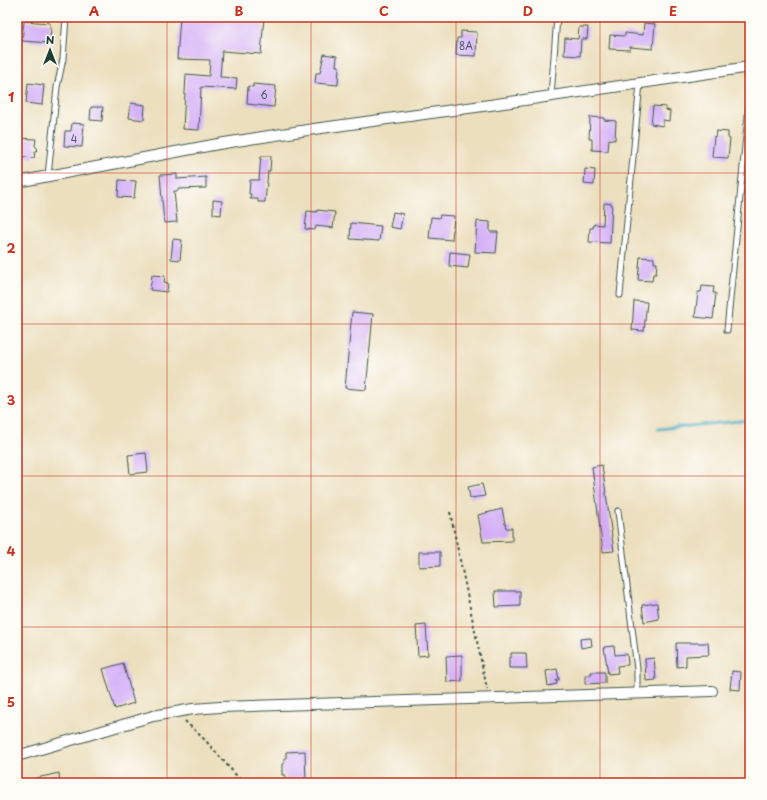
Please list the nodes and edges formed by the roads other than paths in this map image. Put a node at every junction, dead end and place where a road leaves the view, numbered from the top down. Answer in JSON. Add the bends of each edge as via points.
{"nodes":[{"id":1,"x":66,"y":17,"type":"edge"},
{"id":2,"x":556,"y":17,"type":"edge"},
{"id":3,"x":750,"y":67,"type":"edge"},
{"id":4,"x":640,"y":83,"type":"junction"},
{"id":5,"x":750,"y":95,"type":"edge"},
{"id":6,"x":551,"y":96,"type":"junction"},
{"id":7,"x":48,"y":176,"type":"junction"},
{"id":8,"x":17,"y":182,"type":"edge"},
{"id":9,"x":620,"y":296,"type":"dead end"},
{"id":10,"x":727,"y":330,"type":"dead end"},
{"id":11,"x":618,"y":511,"type":"dead end"},
{"id":12,"x":712,"y":691,"type":"dead end"},
{"id":13,"x":637,"y":693,"type":"junction"},
{"id":14,"x":17,"y":756,"type":"edge"}],
"edges":[{"from":1,"to":7,"type":"lane"},
{"from":2,"to":6,"type":"lane"},
{"from":3,"to":4,"type":"street"},
{"from":4,"to":6,"type":"street"},
{"from":4,"to":9,"type":"lane"},
{"from":5,"to":10,"type":"lane"},
{"from":6,"to":7,"type":"street","via":[[218,144]]},
{"from":7,"to":8,"type":"street"},
{"from":11,"to":13,"type":"lane"},
{"from":12,"to":13,"type":"street"},
{"from":13,"to":14,"type":"street","via":[[220,707],[153,716]]}]}
